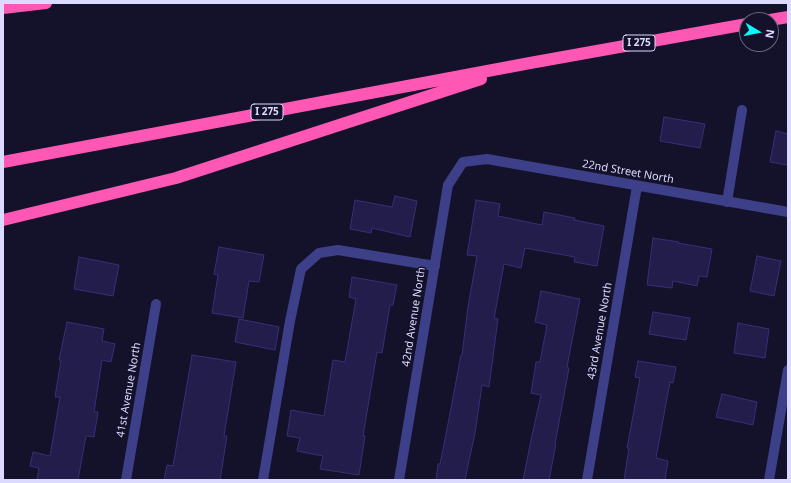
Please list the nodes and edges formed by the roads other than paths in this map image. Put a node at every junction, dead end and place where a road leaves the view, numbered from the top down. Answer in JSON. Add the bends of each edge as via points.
{"nodes":[{"id":1,"x":46,"y":3,"type":"edge"},
{"id":2,"x":3,"y":8,"type":"edge"},
{"id":3,"x":739,"y":25,"type":"edge"},
{"id":4,"x":530,"y":63,"type":"junction"},
{"id":5,"x":742,"y":110,"type":"dead end"},
{"id":6,"x":3,"y":162,"type":"edge"},
{"id":7,"x":463,"y":162,"type":"joint"},
{"id":8,"x":637,"y":186,"type":"junction"},
{"id":9,"x":726,"y":202,"type":"junction"},
{"id":10,"x":788,"y":212,"type":"edge"},
{"id":11,"x":3,"y":220,"type":"edge"},
{"id":12,"x":435,"y":266,"type":"junction"},
{"id":13,"x":156,"y":304,"type":"dead end"},
{"id":14,"x":788,"y":370,"type":"edge"},
{"id":15,"x":126,"y":480,"type":"edge"},
{"id":16,"x":263,"y":480,"type":"edge"},
{"id":17,"x":400,"y":480,"type":"edge"},
{"id":18,"x":587,"y":480,"type":"edge"},
{"id":19,"x":768,"y":480,"type":"edge"}],
"edges":[{"from":1,"to":2,"type":"highway"},
{"from":3,"to":4,"type":"highway","number":"I 275"},
{"from":4,"to":6,"type":"highway","number":"I 275"},
{"from":4,"to":11,"type":"highway","via":[[176,178]]},
{"from":5,"to":9,"type":"street"},
{"from":7,"to":8,"type":"street","name":"22nd Street North","via":[[487,159]]},
{"from":7,"to":12,"type":"street","name":"42nd Avenue North","via":[[448,185]]},
{"from":8,"to":9,"type":"street","name":"22nd Street North"},
{"from":8,"to":18,"type":"street","name":"43rd Avenue North"},
{"from":9,"to":10,"type":"street","name":"22nd Street North"},
{"from":12,"to":16,"type":"street","via":[[338,250],[318,253],[301,269]]},
{"from":12,"to":17,"type":"street","name":"42nd Avenue North"},
{"from":13,"to":15,"type":"street","name":"41st Avenue North"},
{"from":14,"to":19,"type":"street"}]}
